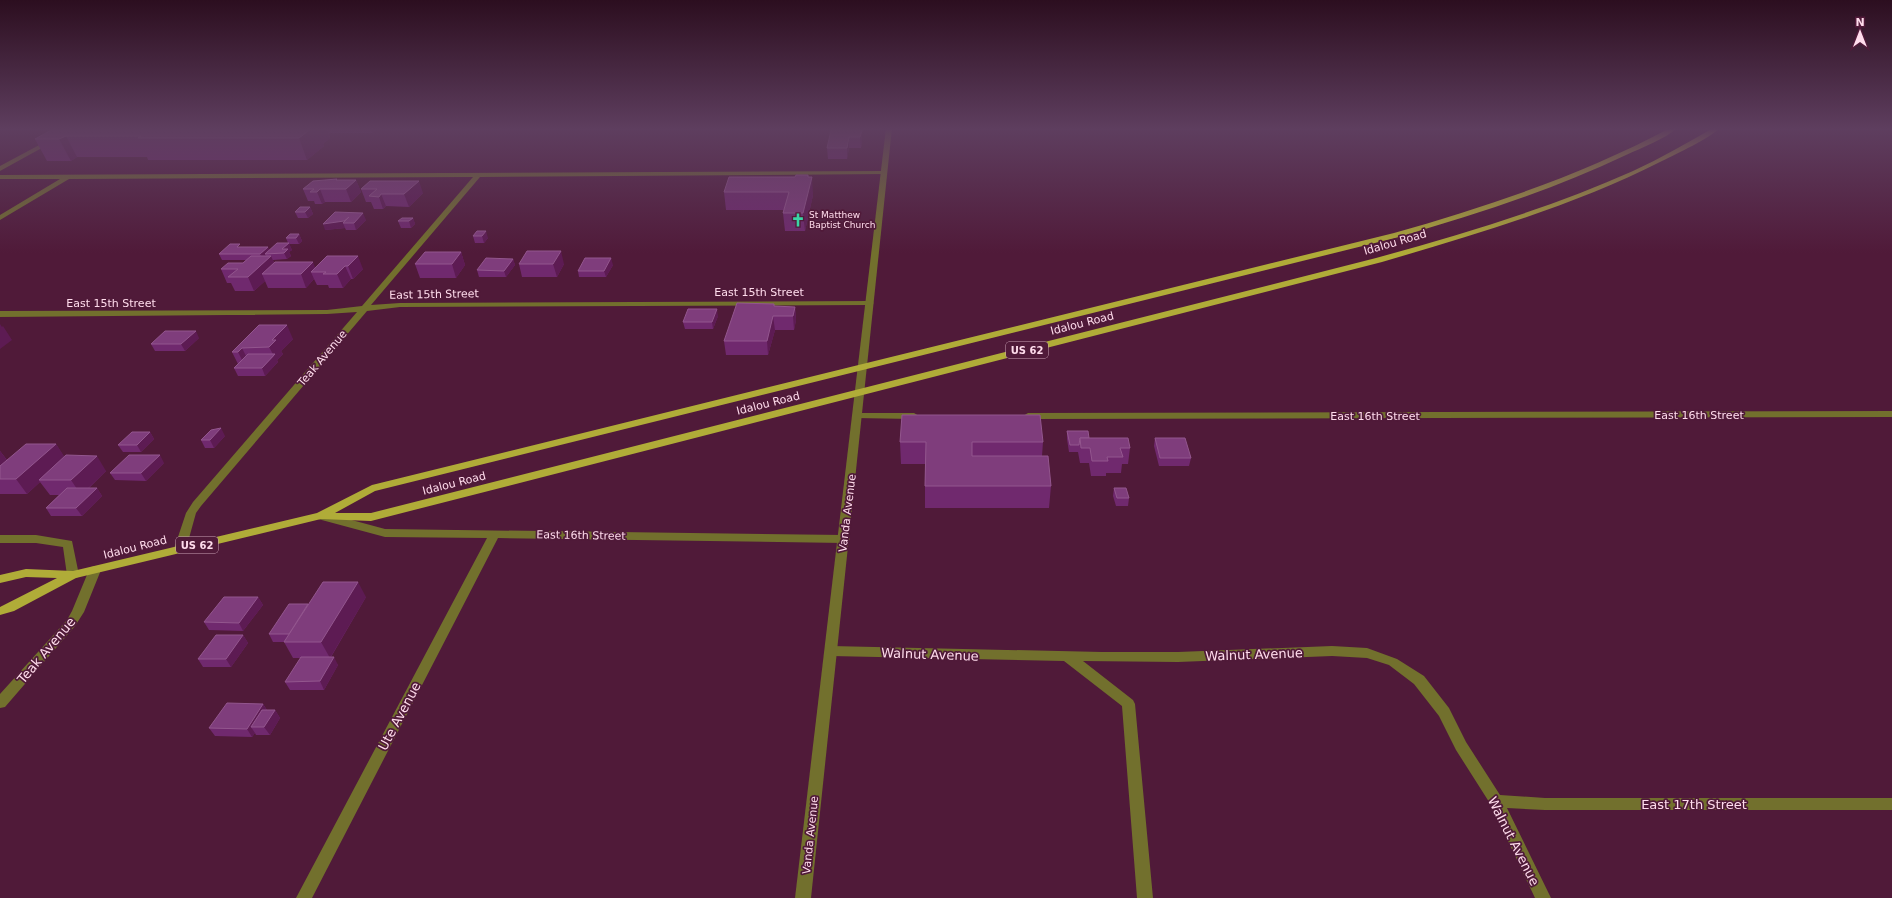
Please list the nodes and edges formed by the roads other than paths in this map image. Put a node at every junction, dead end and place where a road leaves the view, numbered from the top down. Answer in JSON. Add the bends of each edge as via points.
{"nodes":[{"id":1,"x":884,"y":170,"type":"edge"},
{"id":2,"x":1585,"y":170,"type":"edge"},
{"id":3,"x":1639,"y":170,"type":"edge"},
{"id":4,"x":884,"y":173,"type":"junction"},
{"id":5,"x":478,"y":175,"type":"junction"},
{"id":6,"x":0,"y":177,"type":"edge"},
{"id":7,"x":67,"y":177,"type":"junction"},
{"id":8,"x":0,"y":218,"type":"edge"},
{"id":9,"x":870,"y":303,"type":"junction"},
{"id":10,"x":363,"y":308,"type":"junction"},
{"id":11,"x":0,"y":314,"type":"edge"},
{"id":12,"x":864,"y":367,"type":"junction"},
{"id":13,"x":860,"y":392,"type":"junction"},
{"id":14,"x":1891,"y":415,"type":"edge"},
{"id":15,"x":858,"y":416,"type":"junction"},
{"id":16,"x":927,"y":416,"type":"edge"},
{"id":17,"x":1019,"y":416,"type":"edge"},
{"id":18,"x":320,"y":516,"type":"junction"},
{"id":19,"x":495,"y":534,"type":"junction"},
{"id":20,"x":0,"y":539,"type":"edge"},
{"id":21,"x":844,"y":539,"type":"junction"},
{"id":22,"x":180,"y":550,"type":"junction"},
{"id":23,"x":95,"y":570,"type":"junction"},
{"id":24,"x":73,"y":575,"type":"junction"},
{"id":25,"x":0,"y":579,"type":"edge"},
{"id":26,"x":0,"y":611,"type":"edge"},
{"id":27,"x":831,"y":651,"type":"junction"},
{"id":28,"x":1068,"y":657,"type":"junction"},
{"id":29,"x":0,"y":703,"type":"edge"},
{"id":30,"x":1496,"y":801,"type":"junction"},
{"id":31,"x":1892,"y":804,"type":"edge"},
{"id":32,"x":304,"y":898,"type":"edge"},
{"id":33,"x":804,"y":898,"type":"edge"},
{"id":34,"x":1145,"y":898,"type":"edge"},
{"id":35,"x":1543,"y":898,"type":"edge"}],
"edges":[{"from":1,"to":4,"type":"street","name":"Vanda Avenue"},
{"from":2,"to":12,"type":"main road","name":"Idalou Road","number":"US 62","via":[[1446,221]]},
{"from":3,"to":13,"type":"main road","name":"Idalou Road","number":"US 62","via":[[1540,212],[1364,264]]},
{"from":4,"to":5,"type":"street"},
{"from":4,"to":9,"type":"street","name":"Vanda Avenue"},
{"from":5,"to":7,"type":"street"},
{"from":5,"to":10,"type":"street","name":"Teak Avenue"},
{"from":6,"to":7,"type":"street"},
{"from":7,"to":8,"type":"street"},
{"from":9,"to":10,"type":"street","name":"East 15th Street","via":[[400,305]]},
{"from":9,"to":12,"type":"street","name":"Vanda Avenue"},
{"from":10,"to":11,"type":"street","name":"East 15th Street","via":[[327,312]]},
{"from":10,"to":22,"type":"street","name":"Teak Avenue","via":[[197,504],[191,514]]},
{"from":12,"to":13,"type":"street","name":"Vanda Avenue"},
{"from":12,"to":18,"type":"main road","name":"Idalou Road","number":"US 62","via":[[372,488]]},
{"from":13,"to":15,"type":"street","name":"Vanda Avenue"},
{"from":13,"to":18,"type":"main road","name":"Idalou Road","number":"US 62","via":[[371,517]]},
{"from":14,"to":17,"type":"street","name":"East 16th Street"},
{"from":15,"to":16,"type":"street"},
{"from":15,"to":21,"type":"street","name":"Vanda Avenue"},
{"from":18,"to":19,"type":"street","name":"East 16th Street","via":[[385,533]]},
{"from":18,"to":22,"type":"main road","name":"Idalou Road","number":"US 62"},
{"from":19,"to":21,"type":"street","name":"East 16th Street"},
{"from":19,"to":32,"type":"street","name":"Ute Avenue"},
{"from":20,"to":24,"type":"street","via":[[36,539],[68,544]]},
{"from":21,"to":27,"type":"street","name":"Vanda Avenue"},
{"from":22,"to":23,"type":"main road","name":"Idalou Road","number":"US 62"},
{"from":23,"to":24,"type":"main road","name":"Idalou Road","number":"US 62"},
{"from":23,"to":29,"type":"street","name":"Teak Avenue","via":[[71,623]]},
{"from":24,"to":25,"type":"main road","name":"Idalou Road","number":"US 62","via":[[26,573]]},
{"from":24,"to":26,"type":"main road","name":"Idalou Road","number":"US 62"},
{"from":27,"to":28,"type":"street","name":"Walnut Avenue"},
{"from":27,"to":33,"type":"street","name":"Vanda Avenue"},
{"from":28,"to":30,"type":"street","name":"Walnut Avenue","via":[[1178,657],[1332,651],[1367,653],[1393,662],[1419,680],[1444,712],[1461,746]]},
{"from":28,"to":34,"type":"street","via":[[1128,704]]},
{"from":30,"to":31,"type":"street","name":"East 17th Street","via":[[1545,804]]},
{"from":30,"to":35,"type":"street","name":"Walnut Avenue"}]}
